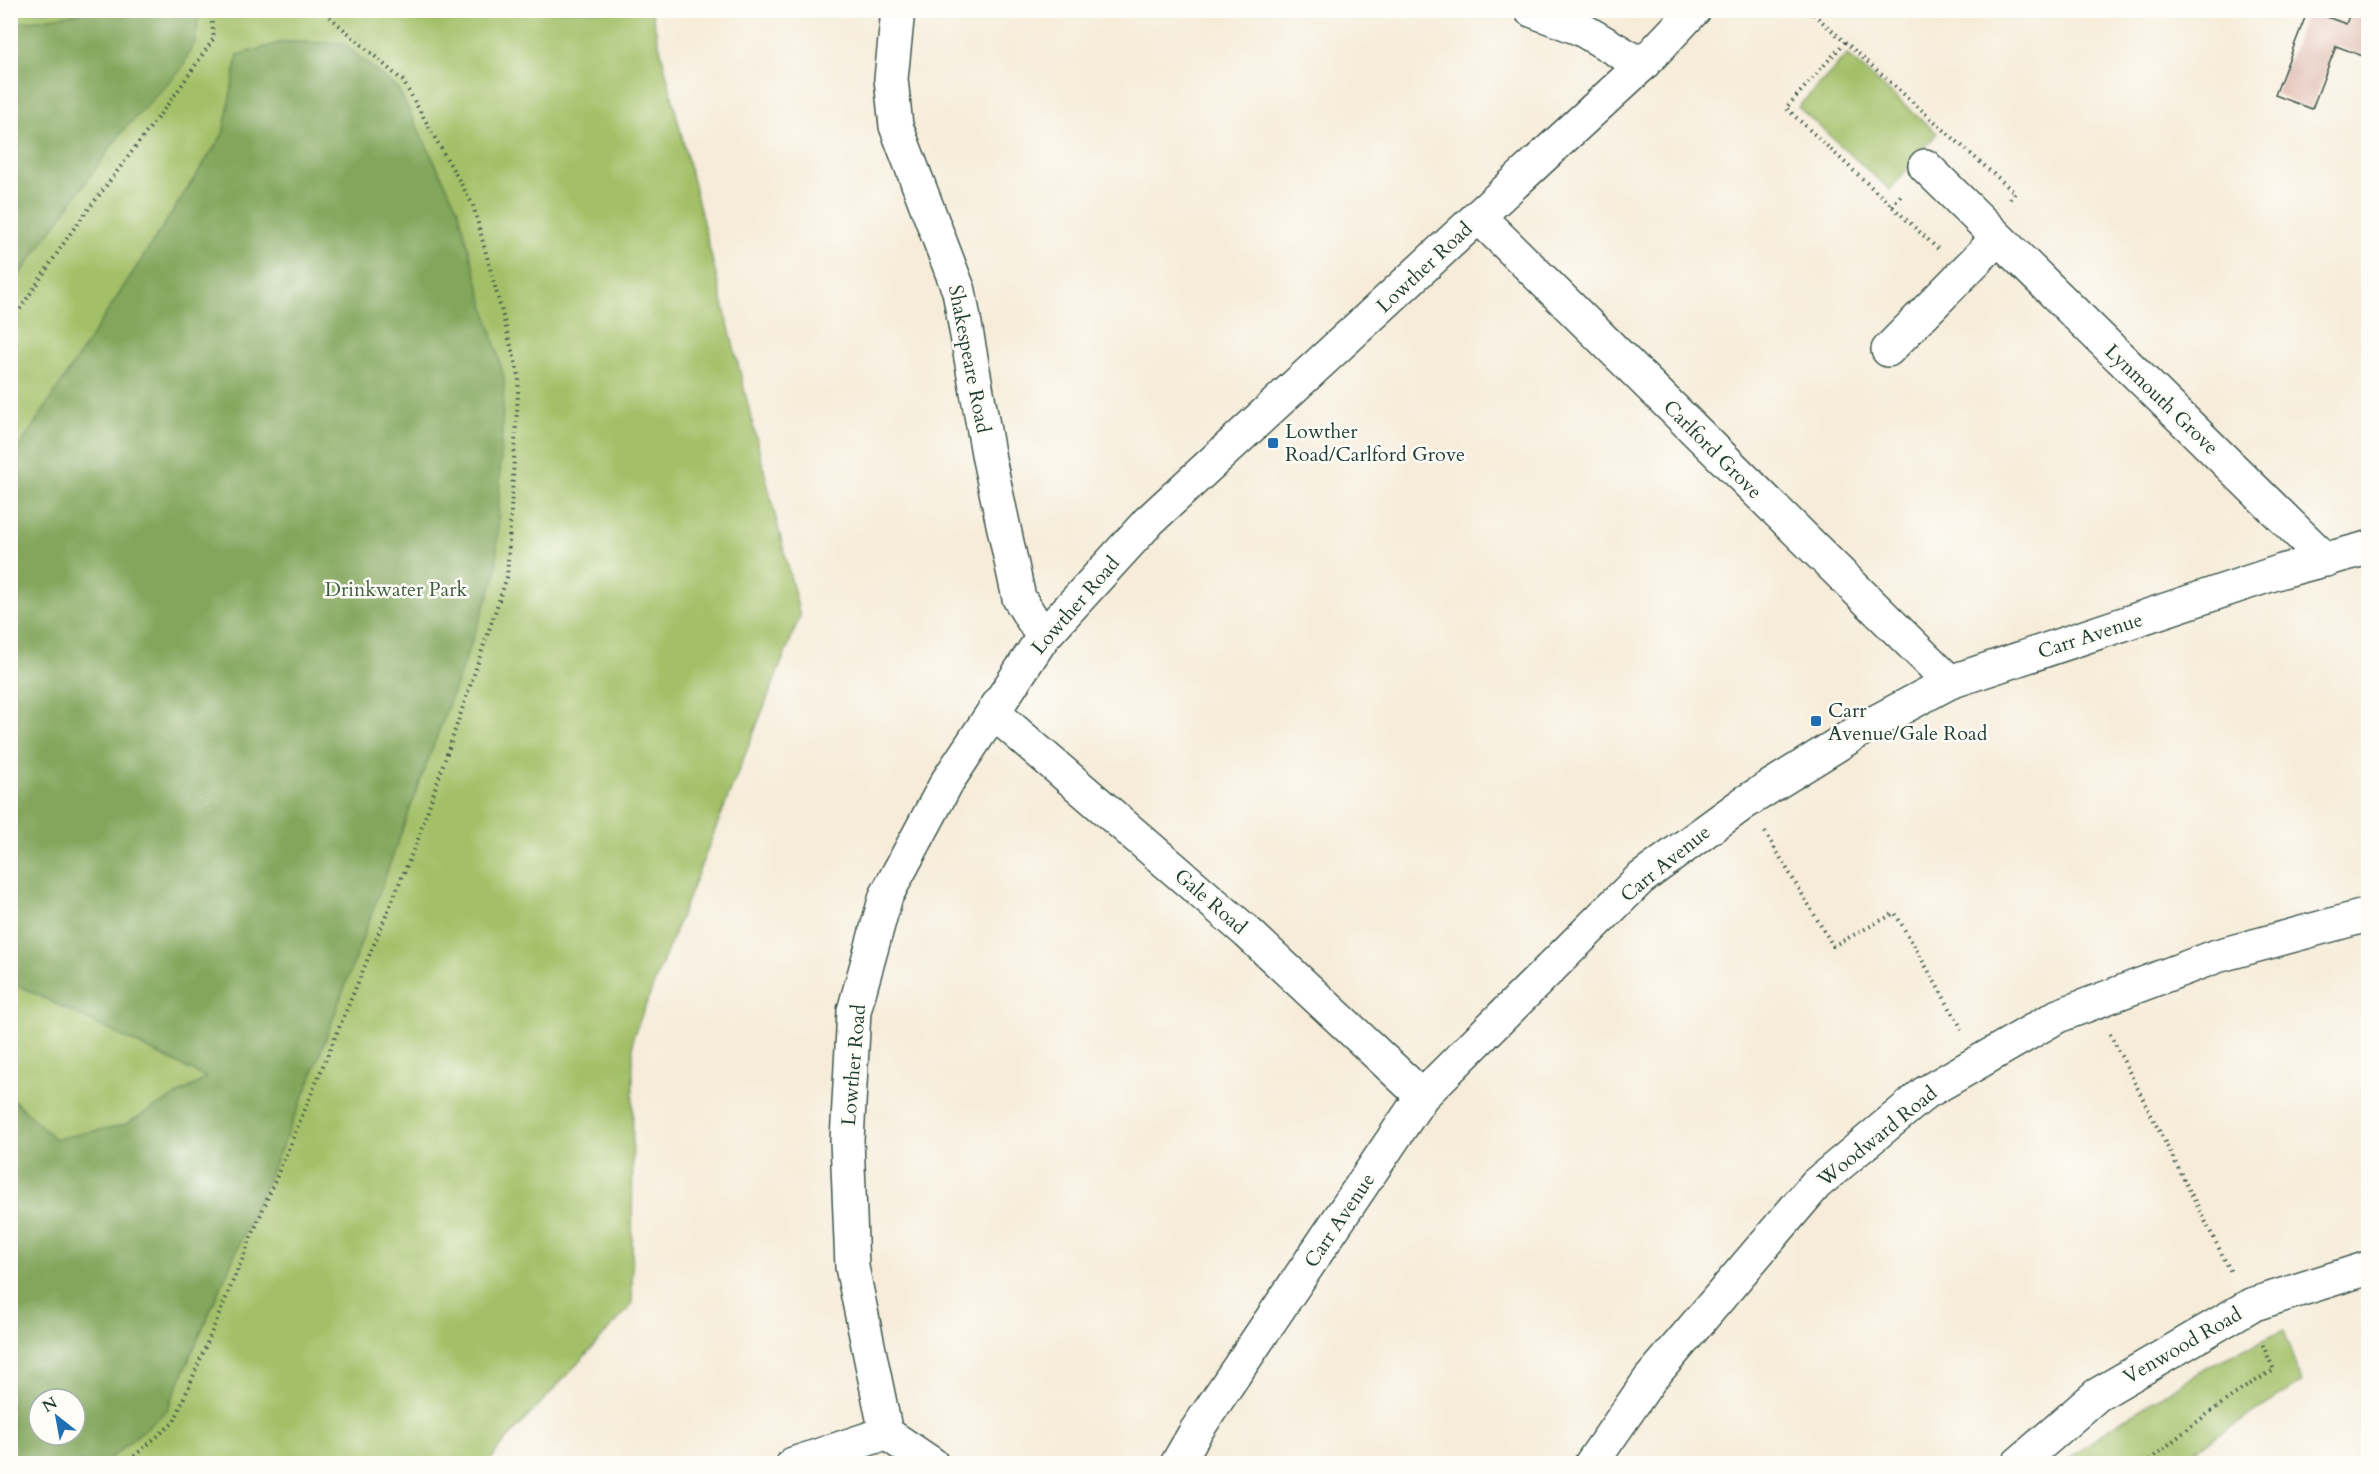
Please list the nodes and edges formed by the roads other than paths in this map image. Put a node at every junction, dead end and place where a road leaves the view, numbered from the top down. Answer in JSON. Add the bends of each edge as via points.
{"nodes":[{"id":1,"x":898,"y":10,"type":"edge"},
{"id":2,"x":1531,"y":10,"type":"edge"},
{"id":3,"x":1694,"y":10,"type":"edge"},
{"id":4,"x":1642,"y":65,"type":"junction"},
{"id":5,"x":1925,"y":166,"type":"dead end"},
{"id":6,"x":1478,"y":216,"type":"junction"},
{"id":7,"x":1991,"y":232,"type":"junction"},
{"id":8,"x":1888,"y":350,"type":"dead end"},
{"id":9,"x":2368,"y":548,"type":"edge"},
{"id":10,"x":2326,"y":560,"type":"junction"},
{"id":11,"x":1043,"y":637,"type":"junction"},
{"id":12,"x":1950,"y":682,"type":"junction"},
{"id":13,"x":994,"y":713,"type":"junction"},
{"id":14,"x":2368,"y":915,"type":"edge"},
{"id":15,"x":1422,"y":1096,"type":"junction"},
{"id":16,"x":2368,"y":1268,"type":"edge"},
{"id":17,"x":886,"y":1434,"type":"junction"},
{"id":18,"x":793,"y":1464,"type":"edge"},
{"id":19,"x":932,"y":1464,"type":"edge"},
{"id":20,"x":1178,"y":1464,"type":"edge"},
{"id":21,"x":1591,"y":1464,"type":"edge"},
{"id":22,"x":2018,"y":1464,"type":"edge"}],
"edges":[{"from":1,"to":11,"type":"street","name":"Shakespeare Road","via":[[891,79],[896,126],[959,291],[988,459],[1019,598]]},
{"from":2,"to":4,"type":"street","via":[[1581,29]]},
{"from":3,"to":4,"type":"street","name":"Lowther Road"},
{"from":4,"to":6,"type":"street","name":"Lowther Road"},
{"from":5,"to":7,"type":"street","name":"Lynmouth Grove"},
{"from":6,"to":11,"type":"street","name":"Lowther Road","via":[[1149,521]]},
{"from":6,"to":12,"type":"street","name":"Carlford Grove"},
{"from":7,"to":8,"type":"street","via":[[1964,273]]},
{"from":7,"to":10,"type":"street","name":"Lynmouth Grove"},
{"from":9,"to":10,"type":"street","name":"Carr Avenue"},
{"from":10,"to":12,"type":"street","name":"Carr Avenue","via":[[2282,571]]},
{"from":11,"to":13,"type":"street","name":"Lowther Road"},
{"from":12,"to":15,"type":"street","name":"Carr Avenue","via":[[1864,728],[1744,803],[1640,879]]},
{"from":13,"to":15,"type":"street","name":"Gale Road","via":[[1248,933]]},
{"from":13,"to":17,"type":"street","name":"Lowther Road","via":[[947,782],[886,896],[854,1011],[847,1140],[852,1267]]},
{"from":14,"to":21,"type":"street","name":"Woodward Road","via":[[2217,956],[2058,1016],[1925,1093],[1816,1184],[1650,1379]]},
{"from":15,"to":20,"type":"street","name":"Carr Avenue","via":[[1196,1431]]},
{"from":16,"to":22,"type":"street","name":"Venwood Road","via":[[2251,1305],[2097,1395]]},
{"from":17,"to":18,"type":"street"},
{"from":17,"to":19,"type":"street"}]}
